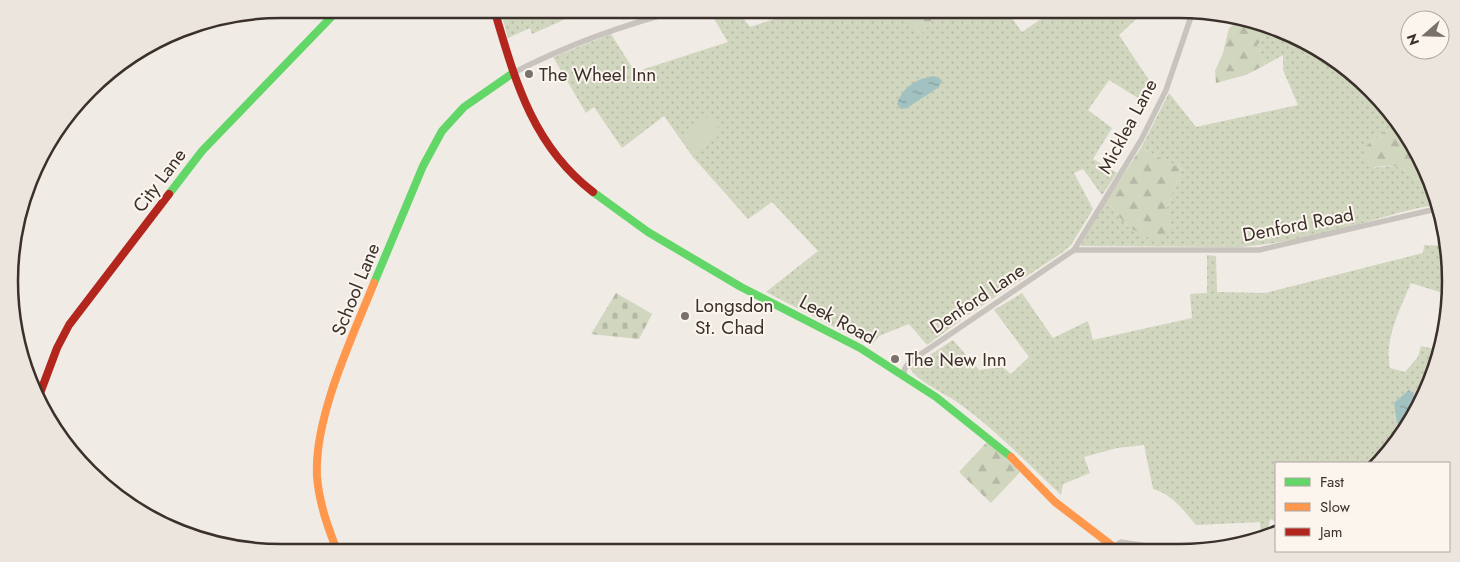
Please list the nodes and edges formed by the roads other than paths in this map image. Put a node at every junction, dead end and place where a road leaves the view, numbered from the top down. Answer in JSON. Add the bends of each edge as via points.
{"nodes":[{"id":1,"x":330,"y":18,"type":"edge"},
{"id":2,"x":497,"y":18,"type":"edge"},
{"id":3,"x":653,"y":18,"type":"edge"},
{"id":4,"x":1191,"y":18,"type":"edge"},
{"id":5,"x":513,"y":73,"type":"junction"},
{"id":6,"x":1433,"y":210,"type":"edge"},
{"id":7,"x":1074,"y":250,"type":"junction"},
{"id":8,"x":904,"y":375,"type":"junction"},
{"id":9,"x":41,"y":390,"type":"edge"},
{"id":10,"x":335,"y":544,"type":"edge"},
{"id":11,"x":1110,"y":544,"type":"edge"},
{"id":12,"x":1121,"y":544,"type":"edge"},
{"id":13,"x":1134,"y":544,"type":"edge"}],
"edges":[{"from":1,"to":9,"type":"main road","name":"City Lane","via":[[202,151],[69,325]]},
{"from":2,"to":5,"type":"main road","name":"Leek Road"},
{"from":3,"to":5,"type":"street","via":[[608,30]]},
{"from":4,"to":7,"type":"street","name":"Micklea Lane","via":[[1162,98],[1141,140]]},
{"from":5,"to":8,"type":"main road","name":"Leek Road","via":[[545,143],[569,172],[591,191],[648,232],[741,288],[860,348]]},
{"from":5,"to":10,"type":"main road","name":"School Lane","via":[[463,108],[435,144],[382,263],[336,381],[324,416],[317,463],[317,490]]},
{"from":6,"to":7,"type":"street","name":"Denford Road","via":[[1259,250]]},
{"from":7,"to":8,"type":"street","name":"Denford Lane","via":[[918,356],[903,370]]},
{"from":8,"to":11,"type":"main road","name":"Leek Road","via":[[981,431],[1055,502]]},
{"from":12,"to":13,"type":"street"}]}
